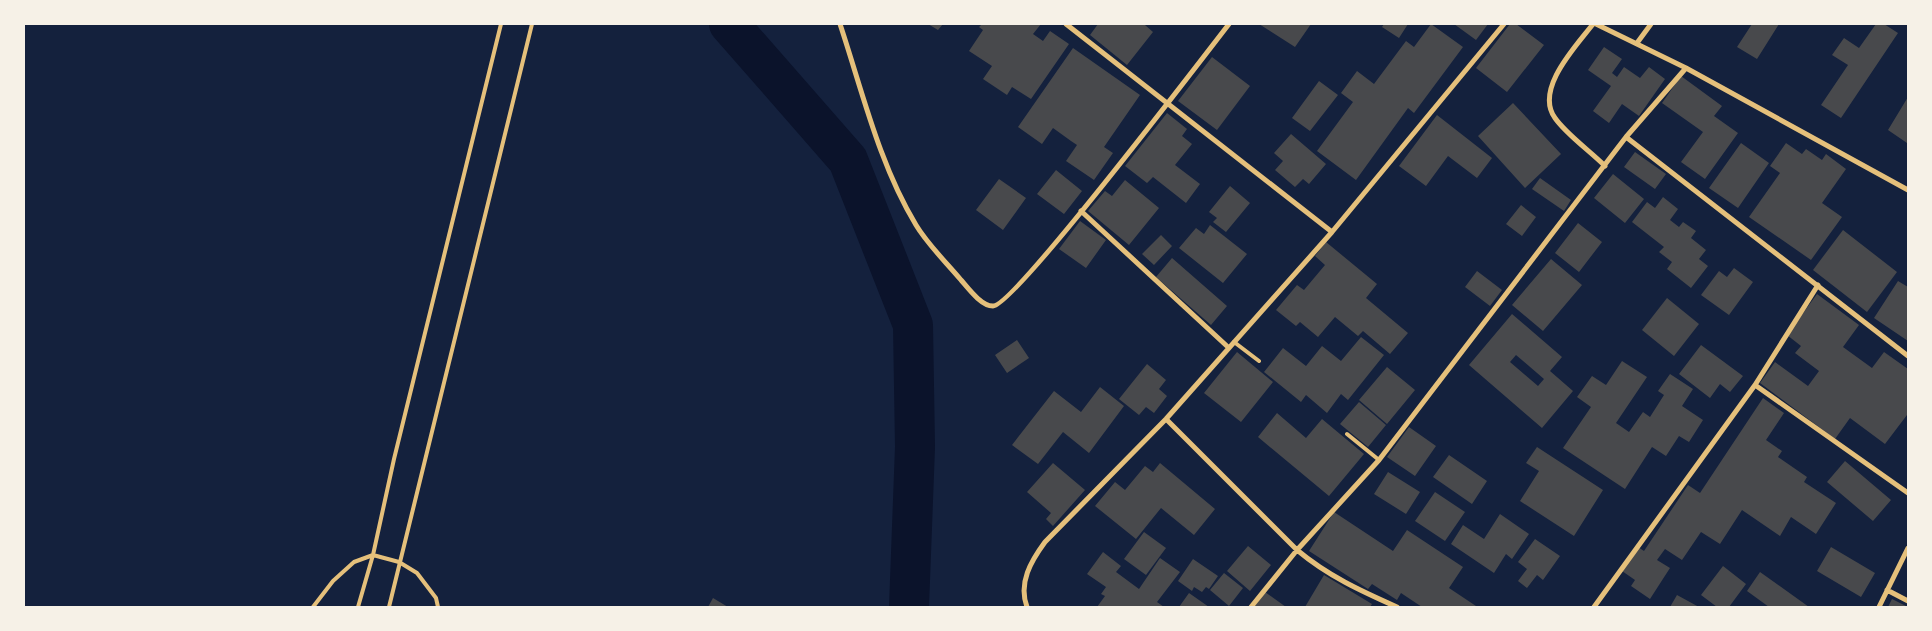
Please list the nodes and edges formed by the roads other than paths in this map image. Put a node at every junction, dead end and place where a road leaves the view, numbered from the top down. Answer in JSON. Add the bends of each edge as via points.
{"nodes":[{"id":1,"x":501,"y":24,"type":"edge"},
{"id":2,"x":532,"y":24,"type":"edge"},
{"id":3,"x":840,"y":24,"type":"edge"},
{"id":4,"x":1066,"y":24,"type":"edge"},
{"id":5,"x":1229,"y":24,"type":"edge"},
{"id":6,"x":1504,"y":24,"type":"edge"},
{"id":7,"x":1595,"y":24,"type":"edge"},
{"id":8,"x":1651,"y":24,"type":"edge"},
{"id":9,"x":1637,"y":43,"type":"junction"},
{"id":10,"x":1686,"y":68,"type":"junction"},
{"id":11,"x":1169,"y":102,"type":"junction"},
{"id":12,"x":1626,"y":137,"type":"junction"},
{"id":13,"x":1605,"y":166,"type":"junction"},
{"id":14,"x":1908,"y":190,"type":"edge"},
{"id":15,"x":1081,"y":211,"type":"junction"},
{"id":16,"x":1332,"y":232,"type":"junction"},
{"id":17,"x":1818,"y":285,"type":"junction"},
{"id":18,"x":1234,"y":342,"type":"junction"},
{"id":19,"x":1229,"y":348,"type":"junction"},
{"id":20,"x":1908,"y":356,"type":"edge"},
{"id":21,"x":1259,"y":361,"type":"dead end"},
{"id":22,"x":1755,"y":385,"type":"junction"},
{"id":23,"x":1166,"y":419,"type":"junction"},
{"id":24,"x":1347,"y":434,"type":"dead end"},
{"id":25,"x":1379,"y":460,"type":"junction"},
{"id":26,"x":1908,"y":493,"type":"edge"},
{"id":27,"x":1908,"y":548,"type":"edge"},
{"id":28,"x":1297,"y":550,"type":"junction"},
{"id":29,"x":373,"y":555,"type":"junction"},
{"id":30,"x":399,"y":562,"type":"junction"},
{"id":31,"x":1887,"y":590,"type":"junction"},
{"id":32,"x":1908,"y":601,"type":"edge"},
{"id":33,"x":313,"y":607,"type":"edge"},
{"id":34,"x":358,"y":607,"type":"edge"},
{"id":35,"x":389,"y":607,"type":"edge"},
{"id":36,"x":438,"y":607,"type":"edge"},
{"id":37,"x":1027,"y":607,"type":"edge"},
{"id":38,"x":1251,"y":607,"type":"edge"},
{"id":39,"x":1397,"y":607,"type":"edge"},
{"id":40,"x":1594,"y":607,"type":"edge"},
{"id":41,"x":1879,"y":607,"type":"edge"}],
"edges":[{"from":1,"to":29,"type":"lane"},
{"from":2,"to":30,"type":"lane"},
{"from":3,"to":15,"type":"street","via":[[881,150],[907,208],[927,240],[983,302],[994,306],[1007,298]]},
{"from":4,"to":11,"type":"street"},
{"from":5,"to":11,"type":"street"},
{"from":6,"to":16,"type":"street"},
{"from":7,"to":9,"type":"street"},
{"from":7,"to":13,"type":"street","via":[[1556,76],[1549,95],[1554,117]]},
{"from":8,"to":9,"type":"street"},
{"from":9,"to":10,"type":"street"},
{"from":10,"to":12,"type":"street"},
{"from":10,"to":14,"type":"street"},
{"from":11,"to":15,"type":"street"},
{"from":11,"to":16,"type":"street"},
{"from":12,"to":13,"type":"street"},
{"from":12,"to":17,"type":"street"},
{"from":13,"to":25,"type":"street"},
{"from":15,"to":19,"type":"street"},
{"from":16,"to":18,"type":"street"},
{"from":17,"to":20,"type":"street"},
{"from":17,"to":22,"type":"street"},
{"from":18,"to":19,"type":"street"},
{"from":18,"to":21,"type":"lane"},
{"from":19,"to":23,"type":"street"},
{"from":22,"to":26,"type":"street"},
{"from":22,"to":40,"type":"street"},
{"from":23,"to":28,"type":"street"},
{"from":23,"to":37,"type":"street","via":[[1045,542],[1031,561],[1024,586]]},
{"from":24,"to":25,"type":"lane"},
{"from":25,"to":28,"type":"street"},
{"from":27,"to":31,"type":"street"},
{"from":28,"to":38,"type":"street"},
{"from":28,"to":39,"type":"street","via":[[1337,579]]},
{"from":29,"to":30,"type":"lane"},
{"from":29,"to":33,"type":"lane","via":[[354,562],[340,574]]},
{"from":29,"to":34,"type":"lane"},
{"from":30,"to":35,"type":"lane"},
{"from":30,"to":36,"type":"lane","via":[[418,573],[436,598]]},
{"from":31,"to":32,"type":"street"},
{"from":31,"to":41,"type":"street"}]}
